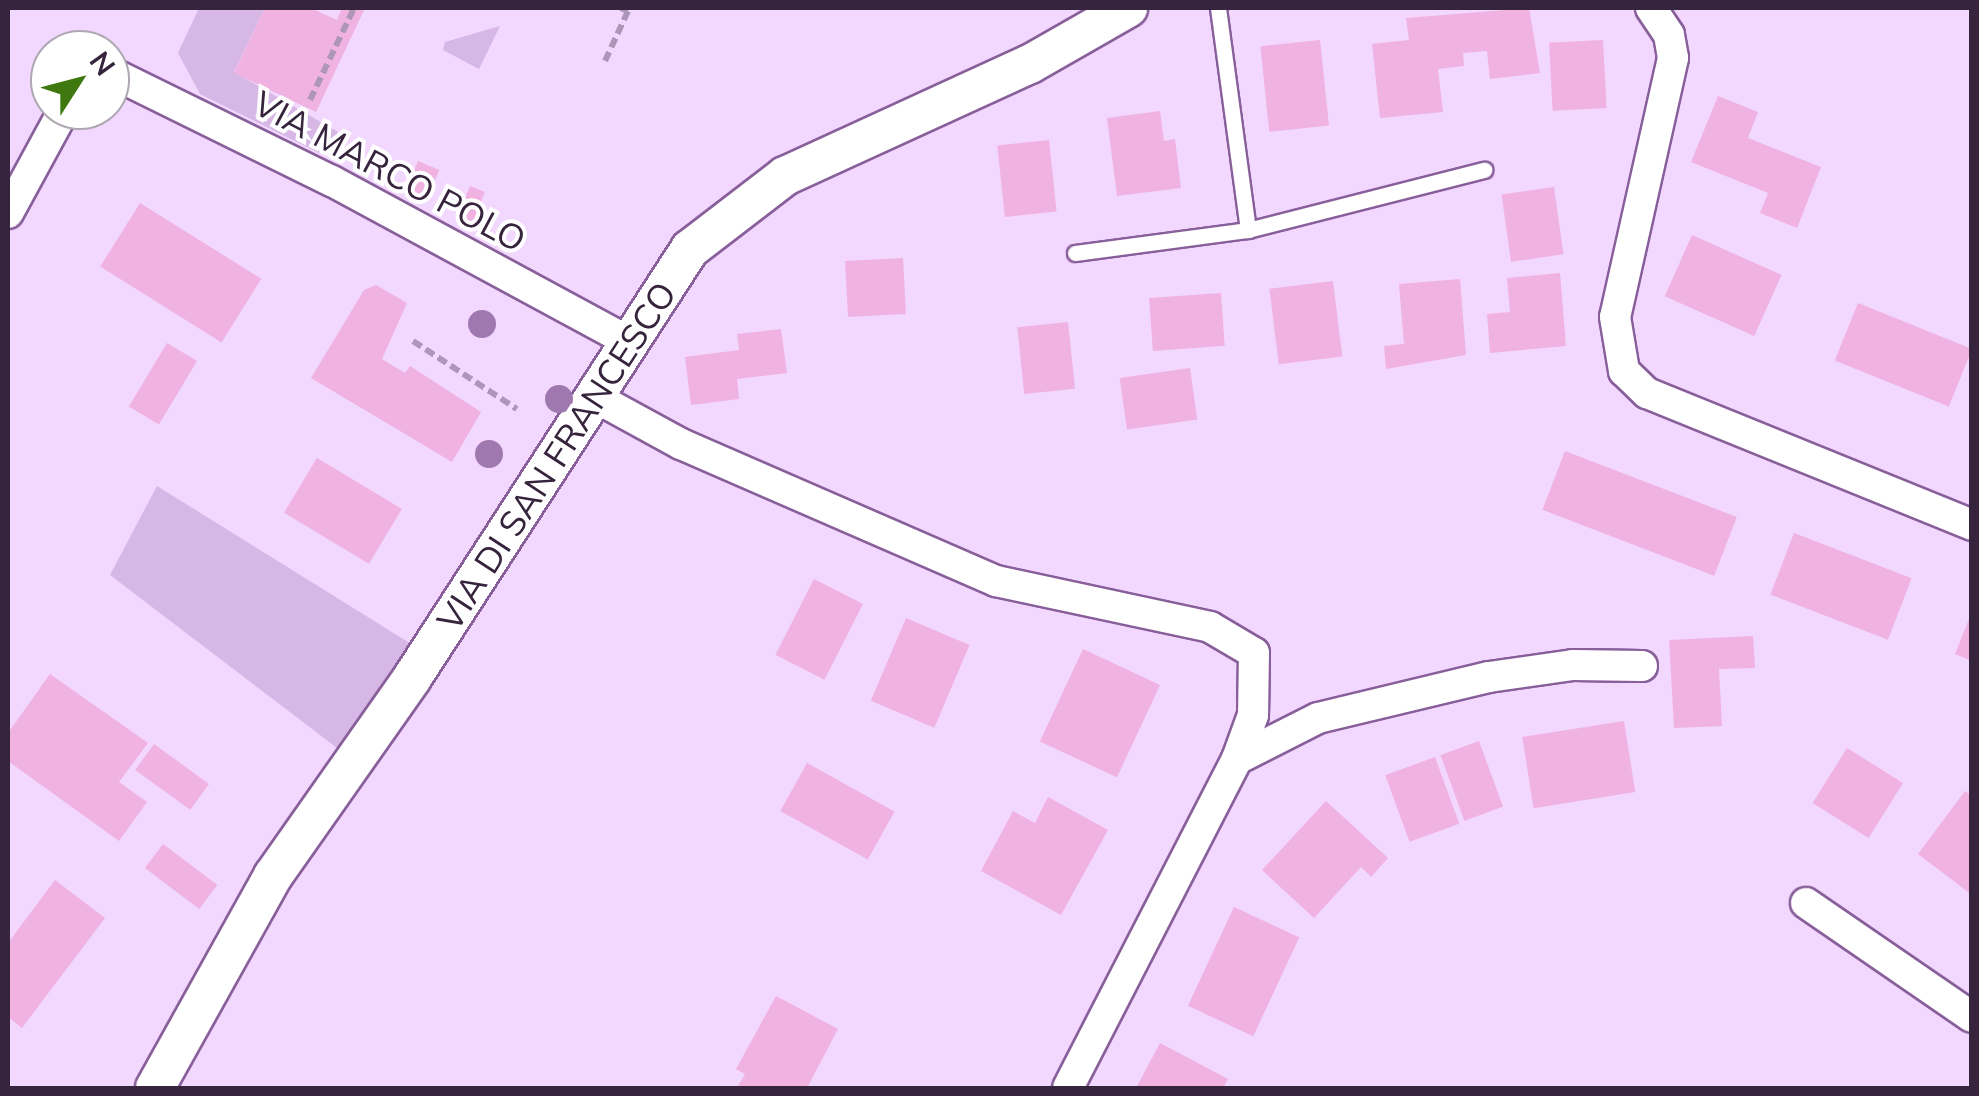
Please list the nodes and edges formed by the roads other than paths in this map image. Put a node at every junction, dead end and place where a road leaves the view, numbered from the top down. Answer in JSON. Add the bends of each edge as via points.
{"nodes":[{"id":1,"x":1128,"y":8,"type":"edge"},
{"id":2,"x":1218,"y":8,"type":"edge"},
{"id":3,"x":1650,"y":8,"type":"edge"},
{"id":4,"x":130,"y":82,"type":"edge"},
{"id":5,"x":53,"y":130,"type":"edge"},
{"id":6,"x":1484,"y":170,"type":"dead end"},
{"id":7,"x":8,"y":213,"type":"edge"},
{"id":8,"x":1248,"y":230,"type":"junction"},
{"id":9,"x":1074,"y":253,"type":"dead end"},
{"id":10,"x":631,"y":344,"type":"junction"},
{"id":11,"x":595,"y":397,"type":"junction"},
{"id":12,"x":1972,"y":526,"type":"edge"},
{"id":13,"x":1642,"y":666,"type":"dead end"},
{"id":14,"x":1237,"y":760,"type":"junction"},
{"id":15,"x":1806,"y":903,"type":"dead end"},
{"id":16,"x":1972,"y":1017,"type":"edge"},
{"id":17,"x":155,"y":1088,"type":"edge"},
{"id":18,"x":1068,"y":1088,"type":"edge"}],
"edges":[{"from":1,"to":10,"type":"street","name":"VIA DI SAN FRANCESCO","via":[[1030,64],[786,176],[690,249]]},
{"from":2,"to":8,"type":"lane"},
{"from":3,"to":12,"type":"street","via":[[1670,35],[1673,58],[1616,317],[1624,371],[1647,393]]},
{"from":4,"to":10,"type":"street","name":"VIA MARCO POLO","via":[[332,180]]},
{"from":5,"to":7,"type":"street"},
{"from":6,"to":8,"type":"lane"},
{"from":8,"to":9,"type":"lane"},
{"from":10,"to":11,"type":"street","name":"VIA DI SAN FRANCESCO"},
{"from":11,"to":14,"type":"street","via":[[681,444],[996,581],[1210,627],[1240,642],[1260,670]]},
{"from":11,"to":17,"type":"street","name":"VIA DI SAN FRANCESCO","via":[[273,876]]},
{"from":13,"to":14,"type":"street","via":[[1489,676],[1318,718]]},
{"from":14,"to":18,"type":"street"},
{"from":15,"to":16,"type":"street"}]}
